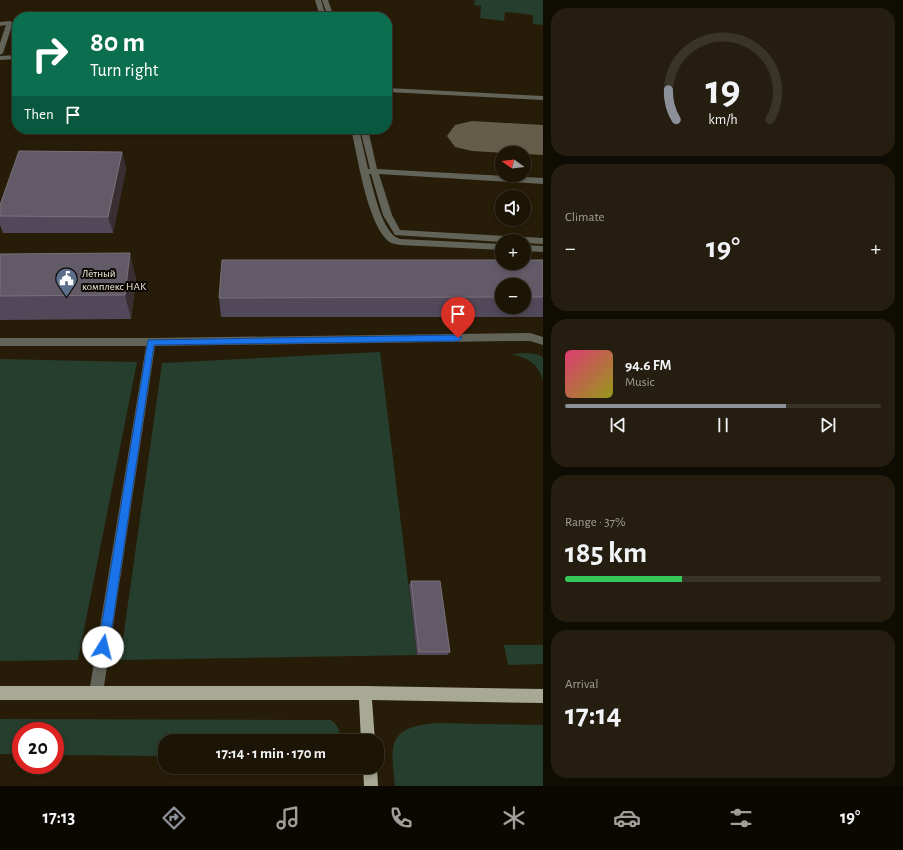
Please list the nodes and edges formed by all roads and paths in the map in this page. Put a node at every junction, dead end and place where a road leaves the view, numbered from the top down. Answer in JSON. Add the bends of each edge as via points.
{"nodes":[{"id":1,"x":318,"y":0,"type":"edge"},
{"id":2,"x":325,"y":0,"type":"edge"},
{"id":3,"x":322,"y":12,"type":"edge"},
{"id":4,"x":329,"y":12,"type":"edge"},
{"id":5,"x":0,"y":24,"type":"edge"},
{"id":6,"x":0,"y":53,"type":"edge"},
{"id":7,"x":12,"y":57,"type":"edge"},
{"id":8,"x":0,"y":58,"type":"edge"},
{"id":9,"x":392,"y":90,"type":"edge"},
{"id":10,"x":543,"y":98,"type":"edge"},
{"id":11,"x":356,"y":134,"type":"edge"},
{"id":12,"x":365,"y":134,"type":"edge"},
{"id":13,"x":366,"y":174,"type":"junction"},
{"id":14,"x":376,"y":174,"type":"junction"},
{"id":15,"x":543,"y":181,"type":"edge"},
{"id":16,"x":543,"y":187,"type":"edge"},
{"id":17,"x":543,"y":241,"type":"edge"},
{"id":18,"x":495,"y":247,"type":"edge"},
{"id":19,"x":531,"y":248,"type":"edge"},
{"id":20,"x":543,"y":249,"type":"edge"},
{"id":21,"x":543,"y":341,"type":"edge"},
{"id":22,"x":0,"y":342,"type":"edge"},
{"id":23,"x":151,"y":342,"type":"junction"},
{"id":24,"x":0,"y":693,"type":"edge"},
{"id":25,"x":96,"y":693,"type":"junction"},
{"id":26,"x":365,"y":693,"type":"junction"},
{"id":27,"x":543,"y":696,"type":"edge"},
{"id":28,"x":368,"y":734,"type":"edge"},
{"id":29,"x":370,"y":774,"type":"edge"},
{"id":30,"x":371,"y":786,"type":"edge"}],
"edges":[{"from":1,"to":3,"type":"lane"},
{"from":2,"to":4,"type":"lane"},
{"from":5,"to":6,"type":"lane","via":[[10,23]]},
{"from":7,"to":8,"type":"lane"},
{"from":9,"to":10,"type":"lane"},
{"from":11,"to":13,"type":"lane"},
{"from":12,"to":14,"type":"lane"},
{"from":13,"to":14,"type":"lane"},
{"from":13,"to":18,"type":"lane","via":[[381,224],[392,240]]},
{"from":14,"to":15,"type":"lane"},
{"from":14,"to":16,"type":"lane"},
{"from":14,"to":17,"type":"lane","via":[[390,222],[398,233]]},
{"from":19,"to":20,"type":"lane"},
{"from":21,"to":23,"type":"lane","via":[[519,337]]},
{"from":22,"to":23,"type":"lane"},
{"from":23,"to":25,"type":"lane"},
{"from":24,"to":25,"type":"main road"},
{"from":25,"to":26,"type":"main road"},
{"from":26,"to":27,"type":"main road"},
{"from":26,"to":28,"type":"main road"},
{"from":29,"to":30,"type":"main road"}]}
